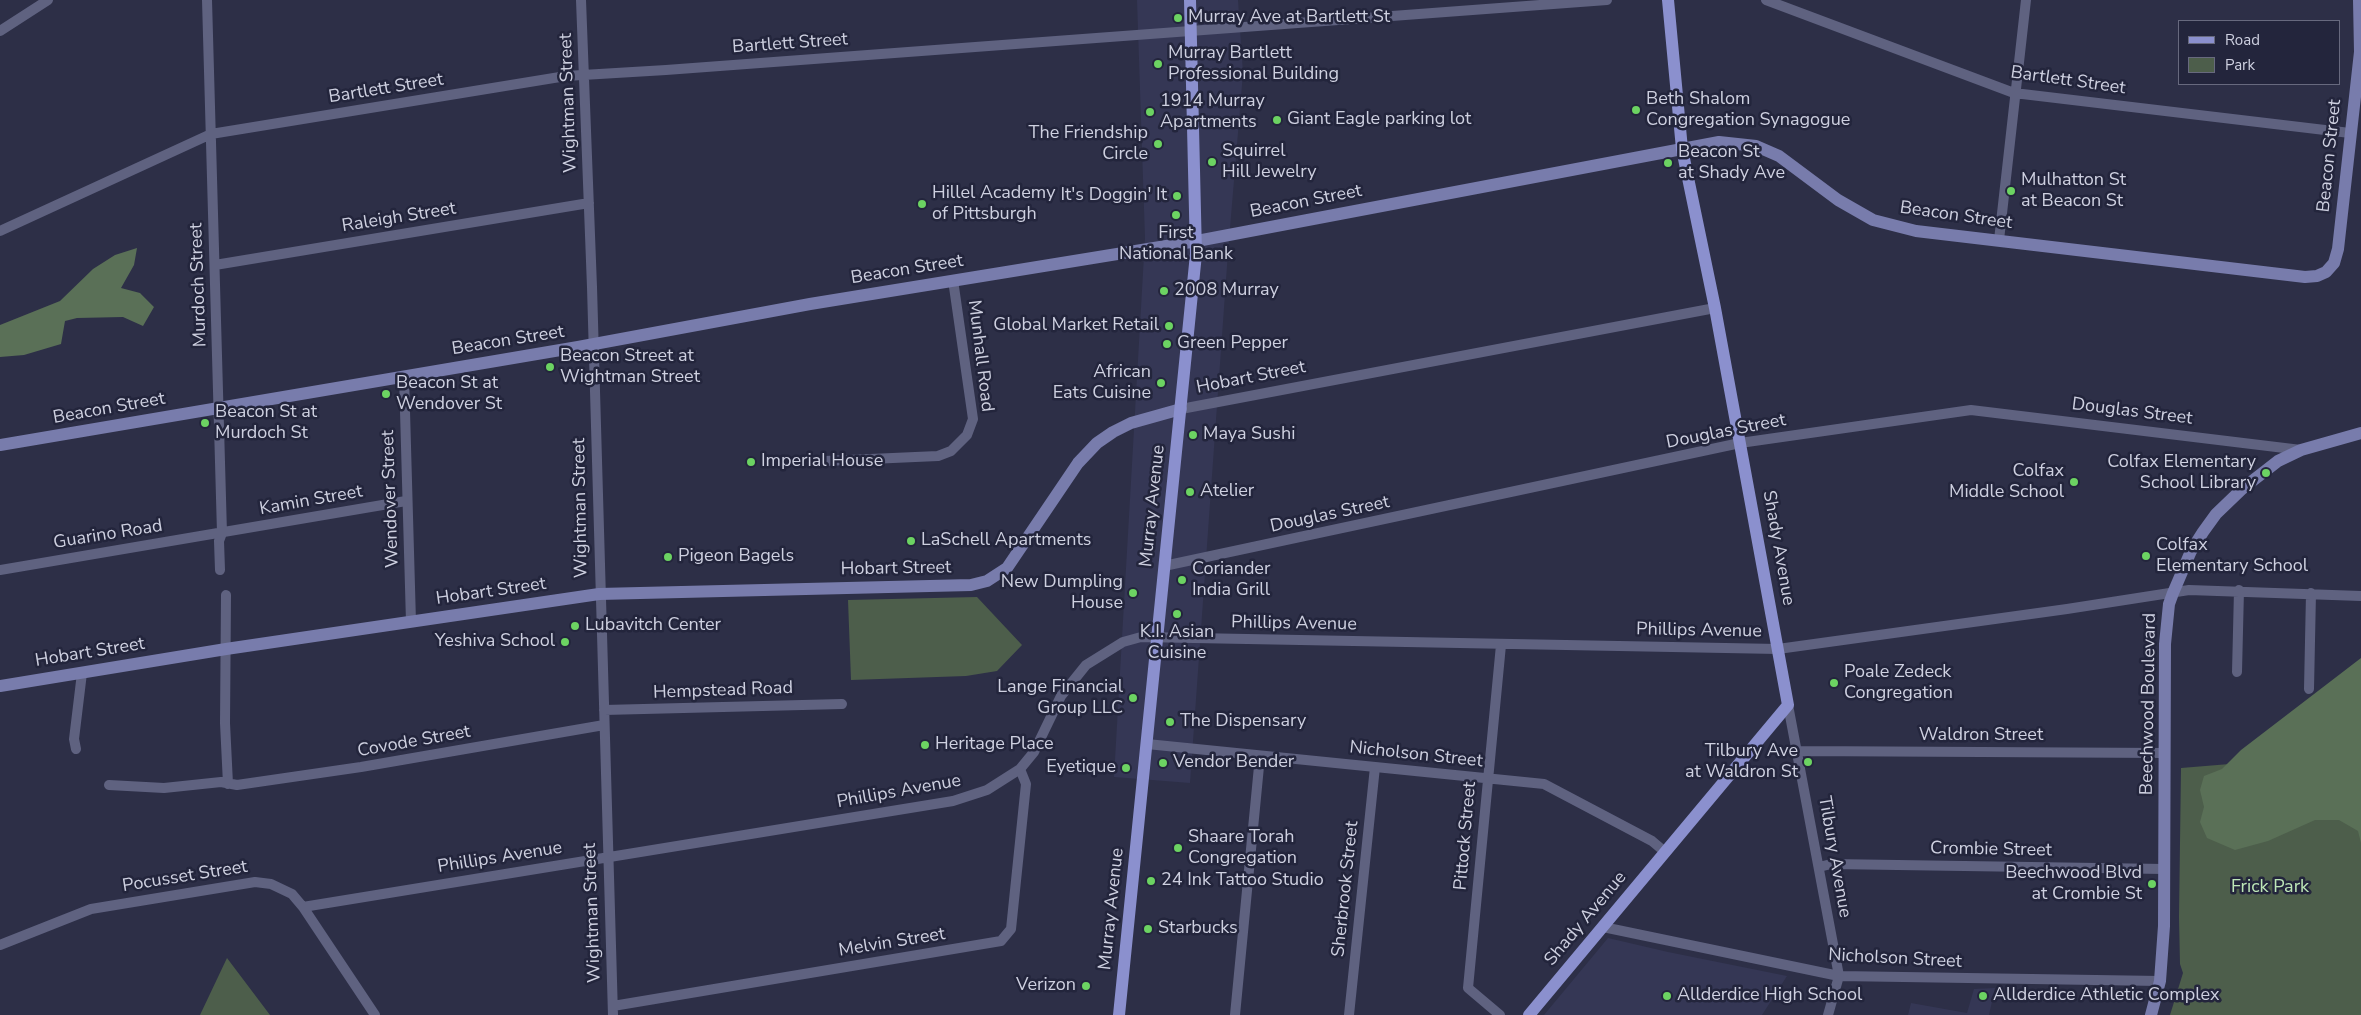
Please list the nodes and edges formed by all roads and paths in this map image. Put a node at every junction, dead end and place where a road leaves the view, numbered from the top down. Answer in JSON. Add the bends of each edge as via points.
{"nodes":[{"id":1,"x":48,"y":0,"type":"edge"},
{"id":2,"x":207,"y":0,"type":"edge"},
{"id":3,"x":581,"y":0,"type":"edge"},
{"id":4,"x":1190,"y":0,"type":"edge"},
{"id":5,"x":1607,"y":0,"type":"edge"},
{"id":6,"x":1668,"y":0,"type":"edge"},
{"id":7,"x":1766,"y":0,"type":"edge"},
{"id":8,"x":2026,"y":0,"type":"edge"},
{"id":9,"x":2358,"y":0,"type":"edge"},
{"id":10,"x":1191,"y":30,"type":"junction"},
{"id":11,"x":0,"y":31,"type":"edge"},
{"id":12,"x":584,"y":74,"type":"junction"},
{"id":13,"x":2014,"y":93,"type":"junction"},
{"id":14,"x":2350,"y":133,"type":"junction"},
{"id":15,"x":211,"y":134,"type":"junction"},
{"id":16,"x":1682,"y":149,"type":"junction"},
{"id":17,"x":589,"y":203,"type":"junction"},
{"id":18,"x":0,"y":231,"type":"edge"},
{"id":19,"x":1999,"y":240,"type":"junction"},
{"id":20,"x":1197,"y":241,"type":"junction"},
{"id":21,"x":215,"y":265,"type":"junction"},
{"id":22,"x":953,"y":280,"type":"junction"},
{"id":23,"x":1715,"y":308,"type":"junction"},
{"id":24,"x":594,"y":343,"type":"junction"},
{"id":25,"x":404,"y":376,"type":"junction"},
{"id":26,"x":219,"y":407,"type":"junction"},
{"id":27,"x":1181,"y":409,"type":"junction"},
{"id":28,"x":2361,"y":433,"type":"edge"},
{"id":29,"x":1740,"y":443,"type":"junction"},
{"id":30,"x":0,"y":445,"type":"edge"},
{"id":31,"x":2301,"y":450,"type":"junction"},
{"id":32,"x":825,"y":461,"type":"dead end"},
{"id":33,"x":406,"y":500,"type":"junction"},
{"id":34,"x":222,"y":533,"type":"junction"},
{"id":35,"x":1164,"y":566,"type":"junction"},
{"id":36,"x":0,"y":570,"type":"edge"},
{"id":37,"x":220,"y":570,"type":"dead end"},
{"id":38,"x":2240,"y":590,"type":"junction"},
{"id":39,"x":2173,"y":593,"type":"junction"},
{"id":40,"x":2311,"y":593,"type":"junction"},
{"id":41,"x":599,"y":594,"type":"junction"},
{"id":42,"x":226,"y":595,"type":"dead end"},
{"id":43,"x":2361,"y":596,"type":"edge"},
{"id":44,"x":411,"y":622,"type":"junction"},
{"id":45,"x":1156,"y":637,"type":"junction"},
{"id":46,"x":1501,"y":645,"type":"junction"},
{"id":47,"x":1778,"y":648,"type":"junction"},
{"id":48,"x":226,"y":649,"type":"junction"},
{"id":49,"x":82,"y":672,"type":"junction"},
{"id":50,"x":2237,"y":672,"type":"dead end"},
{"id":51,"x":0,"y":686,"type":"edge"},
{"id":52,"x":2309,"y":689,"type":"dead end"},
{"id":53,"x":842,"y":704,"type":"dead end"},
{"id":54,"x":1788,"y":705,"type":"junction"},
{"id":55,"x":604,"y":710,"type":"junction"},
{"id":56,"x":604,"y":725,"type":"junction"},
{"id":57,"x":1147,"y":744,"type":"junction"},
{"id":58,"x":76,"y":748,"type":"dead end"},
{"id":59,"x":1798,"y":751,"type":"junction"},
{"id":60,"x":2164,"y":753,"type":"junction"},
{"id":61,"x":1260,"y":756,"type":"junction"},
{"id":62,"x":1375,"y":767,"type":"junction"},
{"id":63,"x":1020,"y":769,"type":"junction"},
{"id":64,"x":1488,"y":779,"type":"junction"},
{"id":65,"x":228,"y":784,"type":"junction"},
{"id":66,"x":109,"y":785,"type":"dead end"},
{"id":67,"x":1665,"y":852,"type":"junction"},
{"id":68,"x":607,"y":856,"type":"junction"},
{"id":69,"x":1819,"y":867,"type":"junction"},
{"id":70,"x":2164,"y":869,"type":"junction"},
{"id":71,"x":304,"y":907,"type":"junction"},
{"id":72,"x":1603,"y":927,"type":"junction"},
{"id":73,"x":0,"y":945,"type":"edge"},
{"id":74,"x":1839,"y":976,"type":"junction"},
{"id":75,"x":2160,"y":981,"type":"junction"},
{"id":76,"x":613,"y":1011,"type":"edge"},
{"id":77,"x":375,"y":1015,"type":"edge"},
{"id":78,"x":1118,"y":1015,"type":"edge"},
{"id":79,"x":1235,"y":1015,"type":"edge"},
{"id":80,"x":1349,"y":1015,"type":"edge"},
{"id":81,"x":1500,"y":1015,"type":"edge"},
{"id":82,"x":1529,"y":1015,"type":"edge"},
{"id":83,"x":1828,"y":1015,"type":"edge"},
{"id":84,"x":2151,"y":1015,"type":"edge"}],
"edges":[{"from":1,"to":11,"type":"street"},
{"from":2,"to":15,"type":"street","name":"Murdoch Street"},
{"from":3,"to":12,"type":"street","name":"Wightman Street"},
{"from":4,"to":10,"type":"main road","name":"Murray Avenue"},
{"from":5,"to":10,"type":"street","name":"Bartlett Street"},
{"from":6,"to":16,"type":"main road","name":"Shady Avenue"},
{"from":7,"to":13,"type":"street","name":"Bartlett Street"},
{"from":8,"to":13,"type":"street"},
{"from":9,"to":14,"type":"main road","name":"Beacon Street","via":[[2360,52]]},
{"from":10,"to":12,"type":"street","name":"Bartlett Street"},
{"from":10,"to":20,"type":"main road","name":"Murray Avenue"},
{"from":12,"to":15,"type":"street","name":"Bartlett Street"},
{"from":12,"to":17,"type":"street","name":"Wightman Street"},
{"from":13,"to":14,"type":"street","name":"Bartlett Street"},
{"from":13,"to":19,"type":"street"},
{"from":14,"to":19,"type":"main road","name":"Beacon Street","via":[[2338,249],[2334,264],[2317,276]]},
{"from":15,"to":18,"type":"street","name":"Bartlett Street"},
{"from":15,"to":21,"type":"street","name":"Murdoch Street"},
{"from":16,"to":19,"type":"main road","name":"Beacon Street","via":[[1719,142],[1756,146],[1779,156],[1838,200],[1874,220],[1916,231]]},
{"from":16,"to":20,"type":"main road","name":"Beacon Street"},
{"from":16,"to":23,"type":"main road","name":"Shady Avenue"},
{"from":17,"to":21,"type":"street","name":"Raleigh Street"},
{"from":17,"to":24,"type":"street","name":"Wightman Street"},
{"from":20,"to":22,"type":"main road","name":"Beacon Street"},
{"from":20,"to":27,"type":"main road","name":"Murray Avenue"},
{"from":21,"to":26,"type":"street","name":"Murdoch Street"},
{"from":22,"to":24,"type":"main road","name":"Beacon Street"},
{"from":22,"to":32,"type":"street","name":"Munhall Road","via":[[973,419],[967,436],[951,451],[938,456]]},
{"from":23,"to":27,"type":"street","name":"Hobart Street"},
{"from":23,"to":29,"type":"main road","name":"Shady Avenue"},
{"from":24,"to":25,"type":"main road","name":"Beacon Street"},
{"from":24,"to":41,"type":"street","name":"Wightman Street"},
{"from":25,"to":26,"type":"main road","name":"Beacon Street"},
{"from":25,"to":33,"type":"street","name":"Wendover Street"},
{"from":26,"to":30,"type":"main road","name":"Beacon Street"},
{"from":26,"to":34,"type":"street","name":"Murdoch Street"},
{"from":27,"to":35,"type":"main road","name":"Murray Avenue"},
{"from":27,"to":41,"type":"main road","name":"Hobart Street","via":[[1131,423],[1097,443],[1078,463],[1007,568],[987,581],[971,585]]},
{"from":28,"to":31,"type":"main road","name":"Beechwood Boulevard"},
{"from":29,"to":31,"type":"street","name":"Douglas Street","via":[[1971,410]]},
{"from":29,"to":35,"type":"street","name":"Douglas Street"},
{"from":29,"to":47,"type":"main road","name":"Shady Avenue"},
{"from":31,"to":39,"type":"main road","name":"Beechwood Boulevard","via":[[2254,478],[2216,514],[2191,551]]},
{"from":33,"to":34,"type":"street","name":"Kamin Street"},
{"from":33,"to":44,"type":"street","name":"Wendover Street"},
{"from":34,"to":36,"type":"street","name":"Guarino Road"},
{"from":34,"to":37,"type":"street","name":"Murdoch Street","via":[[219,541]]},
{"from":35,"to":45,"type":"main road","name":"Murray Avenue"},
{"from":38,"to":39,"type":"street","name":"Phillips Avenue"},
{"from":38,"to":40,"type":"street","name":"Phillips Avenue"},
{"from":38,"to":50,"type":"street"},
{"from":39,"to":47,"type":"street","name":"Phillips Avenue"},
{"from":39,"to":60,"type":"main road","name":"Beechwood Boulevard","via":[[2166,644]]},
{"from":40,"to":43,"type":"street","name":"Phillips Avenue"},
{"from":40,"to":52,"type":"street"},
{"from":41,"to":44,"type":"main road","name":"Hobart Street"},
{"from":41,"to":55,"type":"street","name":"Wightman Street"},
{"from":42,"to":48,"type":"street"},
{"from":44,"to":48,"type":"main road","name":"Hobart Street"},
{"from":45,"to":46,"type":"street","name":"Phillips Avenue"},
{"from":45,"to":57,"type":"main road","name":"Murray Avenue"},
{"from":45,"to":63,"type":"street","name":"Phillips Avenue","via":[[1123,642],[1086,666],[1061,696],[1034,752]]},
{"from":46,"to":47,"type":"street","name":"Phillips Avenue"},
{"from":46,"to":64,"type":"street","name":"Pittock Street"},
{"from":47,"to":54,"type":"main road","name":"Shady Avenue"},
{"from":48,"to":49,"type":"main road","name":"Hobart Street"},
{"from":48,"to":65,"type":"street"},
{"from":49,"to":51,"type":"main road","name":"Hobart Street"},
{"from":49,"to":58,"type":"street","via":[[74,739]]},
{"from":53,"to":55,"type":"street","name":"Hempstead Road"},
{"from":54,"to":59,"type":"street","name":"Tilbury Avenue"},
{"from":54,"to":67,"type":"main road","name":"Shady Avenue"},
{"from":55,"to":56,"type":"street","name":"Wightman Street"},
{"from":56,"to":65,"type":"street","name":"Covode Street","via":[[361,767]]},
{"from":56,"to":68,"type":"street","name":"Wightman Street"},
{"from":57,"to":61,"type":"street","name":"Nicholson Street"},
{"from":57,"to":78,"type":"main road","name":"Murray Avenue"},
{"from":59,"to":60,"type":"street","name":"Waldron Street"},
{"from":59,"to":69,"type":"street","name":"Tilbury Avenue"},
{"from":60,"to":70,"type":"main road","name":"Beechwood Boulevard"},
{"from":61,"to":62,"type":"street","name":"Nicholson Street"},
{"from":61,"to":79,"type":"street"},
{"from":62,"to":64,"type":"street","name":"Nicholson Street"},
{"from":62,"to":80,"type":"street","name":"Sherbrook Street"},
{"from":63,"to":68,"type":"street","name":"Phillips Avenue","via":[[987,790],[953,801]]},
{"from":63,"to":76,"type":"street","name":"Melvin Street","via":[[1026,784],[1011,929],[1001,941]]},
{"from":64,"to":67,"type":"street","name":"Nicholson Street","via":[[1544,784],[1652,841]]},
{"from":64,"to":81,"type":"street","name":"Pittock Street","via":[[1468,988]]},
{"from":65,"to":66,"type":"street","name":"Covode Street","via":[[164,788]]},
{"from":67,"to":72,"type":"main road","name":"Shady Avenue"},
{"from":68,"to":71,"type":"street","name":"Phillips Avenue"},
{"from":68,"to":76,"type":"street","name":"Wightman Street"},
{"from":69,"to":70,"type":"street","name":"Crombie Street","via":[[1831,864]]},
{"from":69,"to":74,"type":"street","name":"Tilbury Avenue"},
{"from":70,"to":75,"type":"main road","name":"Beechwood Boulevard"},
{"from":71,"to":73,"type":"street","name":"Pocusset Street","via":[[292,894],[272,884],[255,882],[91,909]]},
{"from":71,"to":77,"type":"street","name":"Pocusset Street"},
{"from":72,"to":74,"type":"street","name":"Nicholson Street"},
{"from":72,"to":82,"type":"main road","name":"Shady Avenue"},
{"from":74,"to":75,"type":"street","name":"Nicholson Street"},
{"from":74,"to":83,"type":"street","name":"Tilbury Avenue"},
{"from":75,"to":84,"type":"main road","name":"Beechwood Boulevard"}]}
